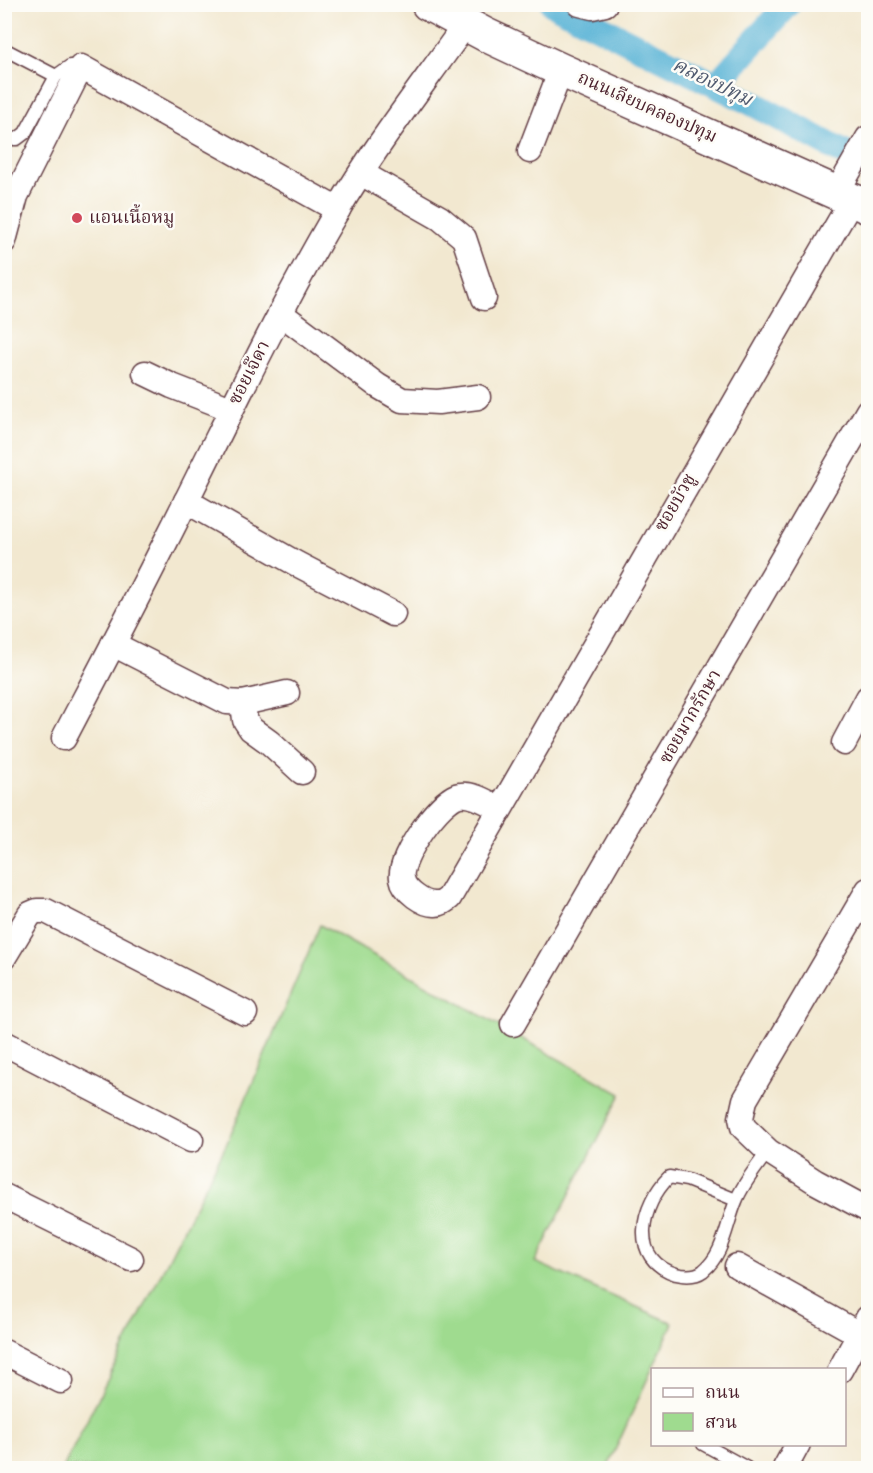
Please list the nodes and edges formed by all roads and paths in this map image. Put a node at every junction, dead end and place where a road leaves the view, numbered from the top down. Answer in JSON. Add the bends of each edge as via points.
{"nodes":[{"id":1,"x":580,"y":4,"type":"edge"},
{"id":2,"x":605,"y":4,"type":"edge"},
{"id":3,"x":443,"y":11,"type":"edge"},
{"id":4,"x":4,"y":49,"type":"edge"},
{"id":5,"x":81,"y":67,"type":"junction"},
{"id":6,"x":561,"y":70,"type":"junction"},
{"id":7,"x":56,"y":76,"type":"junction"},
{"id":8,"x":4,"y":139,"type":"edge"},
{"id":9,"x":866,"y":142,"type":"edge"},
{"id":10,"x":530,"y":151,"type":"dead end"},
{"id":11,"x":361,"y":173,"type":"junction"},
{"id":12,"x":851,"y":194,"type":"edge"},
{"id":13,"x":338,"y":210,"type":"junction"},
{"id":14,"x":4,"y":241,"type":"edge"},
{"id":15,"x":484,"y":298,"type":"dead end"},
{"id":16,"x":280,"y":313,"type":"junction"},
{"id":17,"x":145,"y":373,"type":"dead end"},
{"id":18,"x":478,"y":397,"type":"dead end"},
{"id":19,"x":231,"y":409,"type":"junction"},
{"id":20,"x":868,"y":411,"type":"edge"},
{"id":21,"x":186,"y":501,"type":"junction"},
{"id":22,"x":393,"y":614,"type":"dead end"},
{"id":23,"x":113,"y":644,"type":"junction"},
{"id":24,"x":288,"y":693,"type":"dead end"},
{"id":25,"x":868,"y":698,"type":"edge"},
{"id":26,"x":243,"y":703,"type":"junction"},
{"id":27,"x":64,"y":738,"type":"dead end"},
{"id":28,"x":844,"y":743,"type":"dead end"},
{"id":29,"x":302,"y":772,"type":"dead end"},
{"id":30,"x":500,"y":808,"type":"junction"},
{"id":31,"x":868,"y":891,"type":"edge"},
{"id":32,"x":4,"y":957,"type":"edge"},
{"id":33,"x":245,"y":1012,"type":"dead end"},
{"id":34,"x":513,"y":1024,"type":"dead end"},
{"id":35,"x":4,"y":1043,"type":"edge"},
{"id":36,"x":191,"y":1140,"type":"dead end"},
{"id":37,"x":768,"y":1151,"type":"junction"},
{"id":38,"x":4,"y":1196,"type":"edge"},
{"id":39,"x":736,"y":1200,"type":"junction"},
{"id":40,"x":868,"y":1210,"type":"edge"},
{"id":41,"x":131,"y":1259,"type":"dead end"},
{"id":42,"x":737,"y":1266,"type":"dead end"},
{"id":43,"x":864,"y":1326,"type":"edge"},
{"id":44,"x":4,"y":1352,"type":"edge"},
{"id":45,"x":841,"y":1368,"type":"edge"},
{"id":46,"x":61,"y":1381,"type":"dead end"},
{"id":47,"x":707,"y":1446,"type":"edge"},
{"id":48,"x":797,"y":1446,"type":"edge"},
{"id":49,"x":747,"y":1468,"type":"edge"},
{"id":50,"x":784,"y":1468,"type":"edge"}],
"edges":[{"from":1,"to":2,"type":"street"},
{"from":3,"to":6,"type":"street","name":"ถนนเลียบคลองปทุม"},
{"from":3,"to":11,"type":"street","name":"ซอยเจ๊ดา"},
{"from":4,"to":7,"type":"lane"},
{"from":5,"to":7,"type":"lane","via":[[70,66]]},
{"from":5,"to":13,"type":"street"},
{"from":5,"to":14,"type":"street","via":[[16,196]]},
{"from":6,"to":10,"type":"street"},
{"from":6,"to":12,"type":"street","name":"ถนนเลียบคลองปทุม"},
{"from":7,"to":8,"type":"lane","via":[[25,133],[17,139]]},
{"from":9,"to":12,"type":"street","name":"ซอยบัวชู"},
{"from":11,"to":13,"type":"street","name":"ซอยเจ๊ดา"},
{"from":11,"to":15,"type":"street","via":[[440,218],[464,238]]},
{"from":12,"to":30,"type":"street","name":"ซอยบัวชู"},
{"from":13,"to":16,"type":"street","name":"ซอยเจ๊ดา"},
{"from":16,"to":18,"type":"street","via":[[402,400],[438,402]]},
{"from":16,"to":19,"type":"street","name":"ซอยเจ๊ดา"},
{"from":17,"to":19,"type":"street"},
{"from":19,"to":21,"type":"street","name":"ซอยเจ๊ดา"},
{"from":20,"to":34,"type":"street","name":"ซอยมากรักษา"},
{"from":21,"to":22,"type":"street"},
{"from":21,"to":23,"type":"street","name":"ซอยเจ๊ดา"},
{"from":23,"to":26,"type":"street","via":[[227,702]]},
{"from":23,"to":27,"type":"street","name":"ซอยเจ๊ดา"},
{"from":24,"to":26,"type":"street"},
{"from":25,"to":28,"type":"street"},
{"from":26,"to":29,"type":"street","via":[[245,720],[251,729]]},
{"from":30,"to":30,"type":"street","name":"ซอยบัวชู","via":[[470,795],[458,795],[445,803],[430,819],[404,861],[401,877],[407,889],[434,905],[449,898]]},
{"from":31,"to":37,"type":"street","via":[[745,1100],[743,1127]]},
{"from":32,"to":33,"type":"street","via":[[30,914],[46,911]]},
{"from":35,"to":36,"type":"street"},
{"from":37,"to":39,"type":"lane"},
{"from":37,"to":40,"type":"street"},
{"from":38,"to":41,"type":"street"},
{"from":39,"to":39,"type":"lane","via":[[687,1180],[669,1177],[658,1188],[644,1231],[646,1249],[654,1263],[687,1276],[700,1273],[722,1244]]},
{"from":42,"to":43,"type":"street"},
{"from":43,"to":45,"type":"street"},
{"from":44,"to":46,"type":"street"},
{"from":47,"to":49,"type":"lane"},
{"from":48,"to":50,"type":"street"}]}
